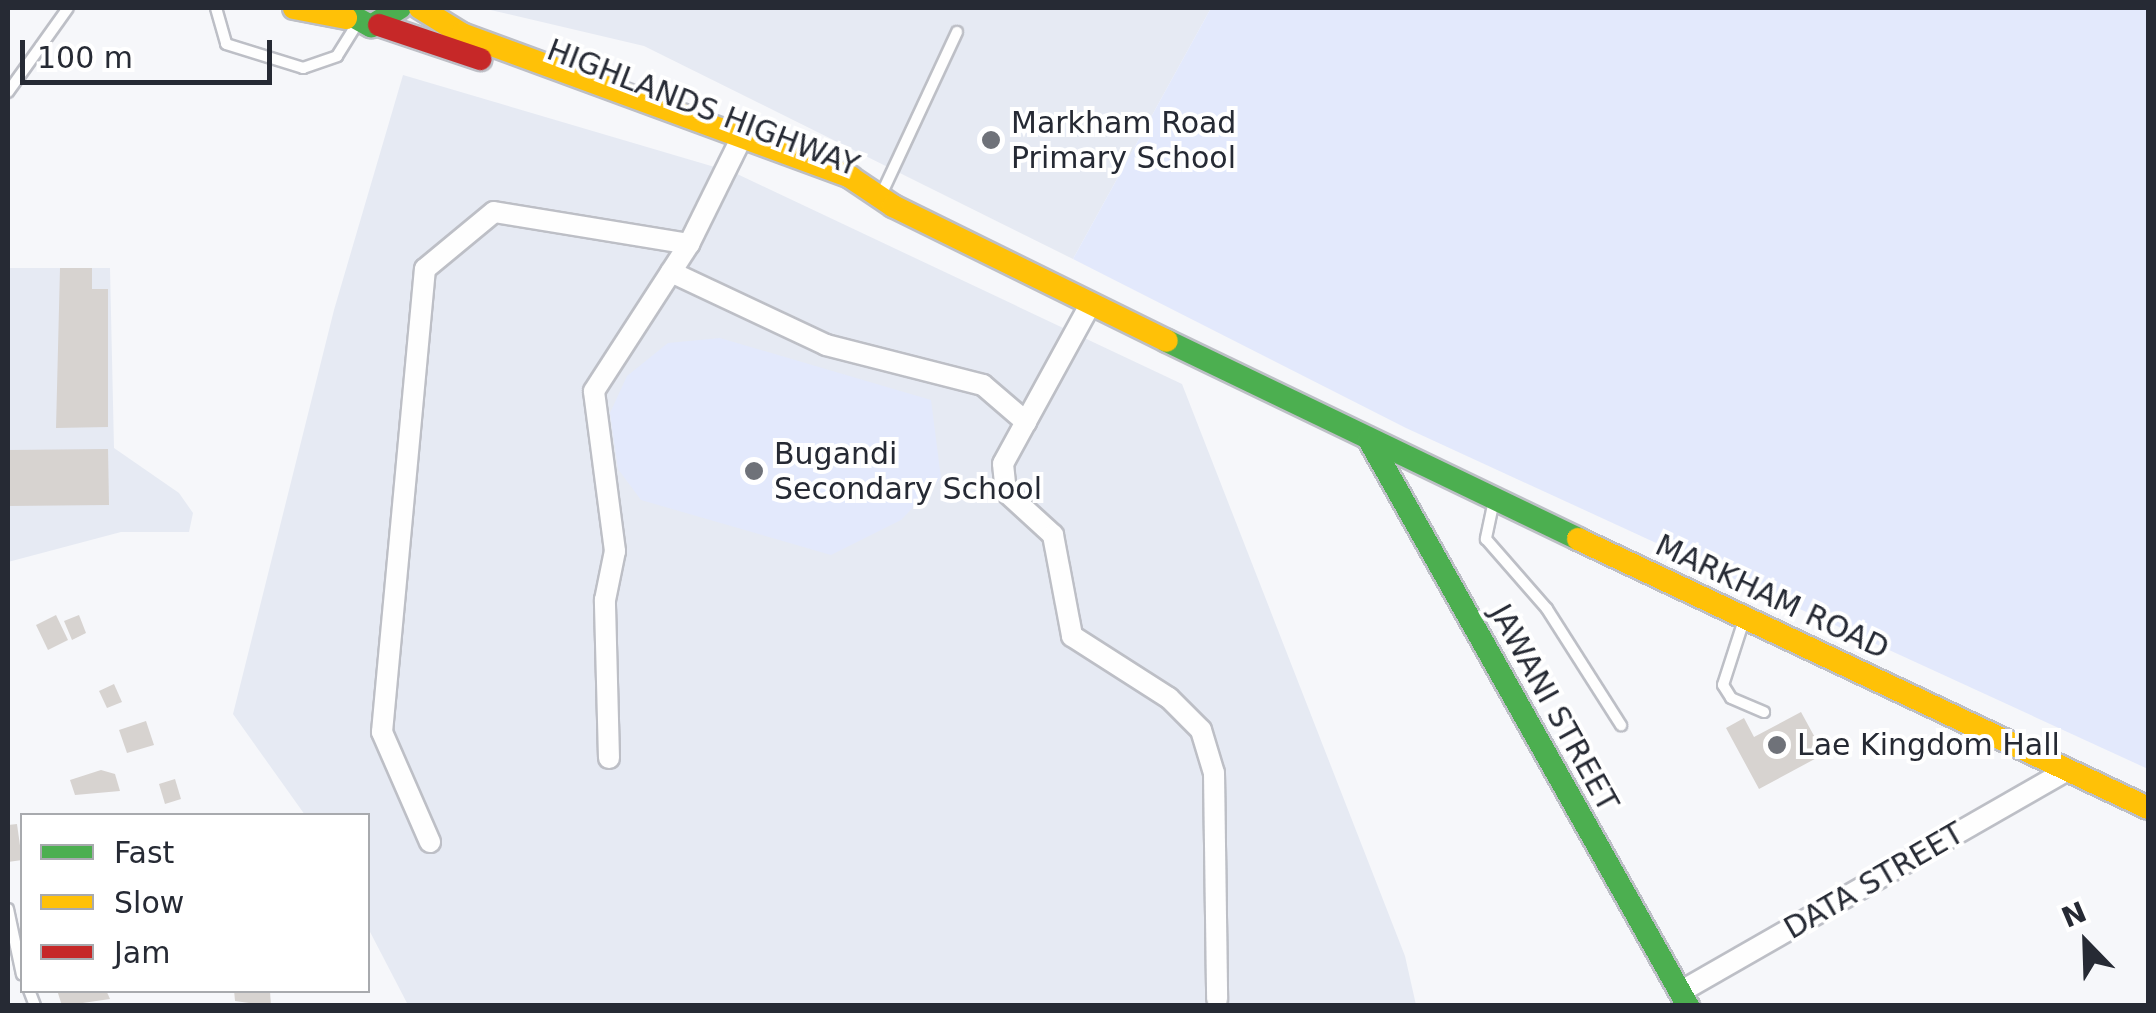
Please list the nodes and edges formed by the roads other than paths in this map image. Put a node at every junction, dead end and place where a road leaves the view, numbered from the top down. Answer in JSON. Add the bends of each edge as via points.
{"nodes":[{"id":1,"x":68,"y":8,"type":"edge"},
{"id":2,"x":216,"y":8,"type":"edge"},
{"id":3,"x":294,"y":8,"type":"edge"},
{"id":4,"x":400,"y":8,"type":"edge"},
{"id":5,"x":420,"y":8,"type":"edge"},
{"id":6,"x":355,"y":19,"type":"edge"},
{"id":7,"x":956,"y":32,"type":"dead end"},
{"id":8,"x":8,"y":92,"type":"edge"},
{"id":9,"x":738,"y":147,"type":"junction"},
{"id":10,"x":887,"y":201,"type":"junction"},
{"id":11,"x":689,"y":244,"type":"junction"},
{"id":12,"x":671,"y":272,"type":"junction"},
{"id":13,"x":1090,"y":304,"type":"junction"},
{"id":14,"x":1026,"y":422,"type":"junction"},
{"id":15,"x":1369,"y":440,"type":"junction"},
{"id":16,"x":1494,"y":499,"type":"junction"},
{"id":17,"x":1745,"y":617,"type":"junction"},
{"id":18,"x":1764,"y":712,"type":"dead end"},
{"id":19,"x":1621,"y":725,"type":"dead end"},
{"id":20,"x":609,"y":758,"type":"dead end"},
{"id":21,"x":2068,"y":770,"type":"junction"},
{"id":22,"x":2148,"y":808,"type":"edge"},
{"id":23,"x":430,"y":842,"type":"dead end"},
{"id":24,"x":8,"y":909,"type":"edge"},
{"id":25,"x":20,"y":966,"type":"edge"},
{"id":26,"x":1218,"y":998,"type":"dead end"},
{"id":27,"x":1684,"y":999,"type":"edge"}],
"edges":[{"from":1,"to":8,"type":"lane"},
{"from":2,"to":6,"type":"lane","via":[[226,44],[302,68],[337,56]]},
{"from":3,"to":6,"type":"main road","name":"HIGHLANDS HIGHWAY"},
{"from":4,"to":6,"type":"main road"},
{"from":5,"to":10,"type":"main road","name":"HIGHLANDS HIGHWAY","via":[[462,34],[786,149]]},
{"from":6,"to":9,"type":"main road","name":"HIGHLANDS HIGHWAY"},
{"from":7,"to":10,"type":"lane"},
{"from":9,"to":10,"type":"main road","name":"HIGHLANDS HIGHWAY"},
{"from":9,"to":11,"type":"street"},
{"from":10,"to":13,"type":"main road","name":"HIGHLANDS HIGHWAY"},
{"from":11,"to":12,"type":"street"},
{"from":11,"to":23,"type":"street","via":[[494,212],[426,268],[382,732]]},
{"from":12,"to":14,"type":"street","via":[[826,345],[983,385]]},
{"from":12,"to":20,"type":"street","via":[[594,391],[615,551],[605,600]]},
{"from":13,"to":14,"type":"street"},
{"from":13,"to":15,"type":"main road","name":"HIGHLANDS HIGHWAY"},
{"from":14,"to":26,"type":"street","via":[[1004,464],[1006,492],[1053,534],[1072,636],[1170,698],[1201,730],[1214,773]]},
{"from":15,"to":16,"type":"main road","name":"MARKHAM ROAD"},
{"from":15,"to":27,"type":"main road","name":"JAWANI STREET"},
{"from":16,"to":17,"type":"main road","name":"MARKHAM ROAD"},
{"from":16,"to":19,"type":"lane","via":[[1486,539],[1547,609]]},
{"from":17,"to":18,"type":"lane","via":[[1723,685],[1731,698]]},
{"from":17,"to":21,"type":"main road","name":"MARKHAM ROAD"},
{"from":21,"to":22,"type":"main road","name":"MARKHAM ROAD"},
{"from":21,"to":27,"type":"street","name":"DATA STREET"},
{"from":24,"to":25,"type":"lane"}]}
